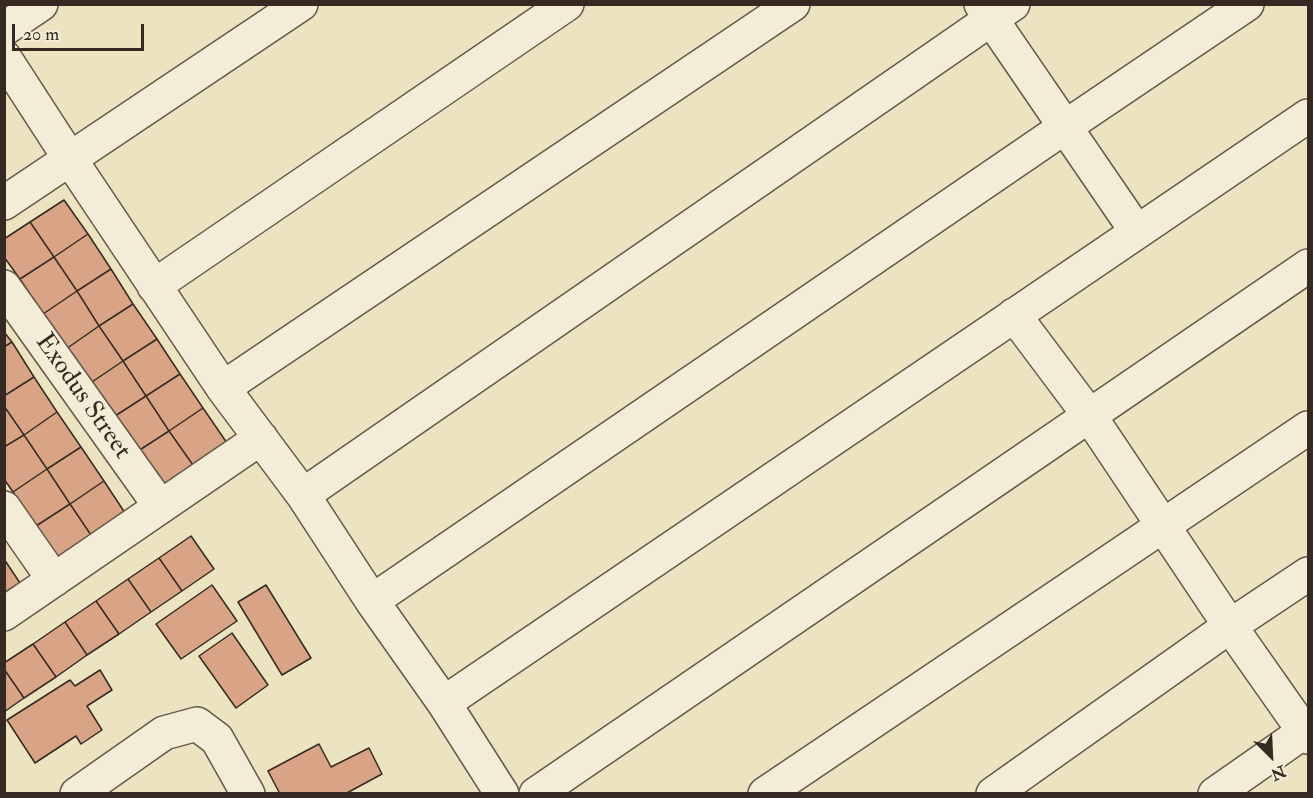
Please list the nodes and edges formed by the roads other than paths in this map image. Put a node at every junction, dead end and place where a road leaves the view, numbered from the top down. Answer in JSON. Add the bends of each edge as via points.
{"nodes":[{"id":1,"x":40,"y":4,"type":"edge"},
{"id":2,"x":301,"y":4,"type":"edge"},
{"id":3,"x":567,"y":4,"type":"edge"},
{"id":4,"x":793,"y":4,"type":"edge"},
{"id":5,"x":1247,"y":4,"type":"edge"},
{"id":6,"x":995,"y":9,"type":"edge"},
{"id":7,"x":4,"y":29,"type":"edge"},
{"id":8,"x":4,"y":57,"type":"edge"},
{"id":9,"x":1308,"y":116,"type":"edge"},
{"id":10,"x":1065,"y":127,"type":"junction"},
{"id":11,"x":70,"y":159,"type":"junction"},
{"id":12,"x":4,"y":203,"type":"edge"},
{"id":13,"x":1137,"y":232,"type":"junction"},
{"id":14,"x":1308,"y":266,"type":"edge"},
{"id":15,"x":154,"y":286,"type":"junction"},
{"id":16,"x":4,"y":287,"type":"edge"},
{"id":17,"x":1014,"y":315,"type":"junction"},
{"id":18,"x":223,"y":388,"type":"junction"},
{"id":19,"x":1089,"y":415,"type":"junction"},
{"id":20,"x":1308,"y":428,"type":"edge"},
{"id":21,"x":261,"y":438,"type":"junction"},
{"id":22,"x":303,"y":495,"type":"junction"},
{"id":23,"x":160,"y":506,"type":"junction"},
{"id":24,"x":4,"y":508,"type":"edge"},
{"id":25,"x":1163,"y":524,"type":"junction"},
{"id":26,"x":1308,"y":574,"type":"edge"},
{"id":27,"x":54,"y":580,"type":"junction"},
{"id":28,"x":372,"y":601,"type":"junction"},
{"id":29,"x":4,"y":614,"type":"edge"},
{"id":30,"x":1230,"y":626,"type":"junction"},
{"id":31,"x":444,"y":703,"type":"junction"},
{"id":32,"x":1307,"y":732,"type":"edge"},
{"id":33,"x":77,"y":794,"type":"edge"},
{"id":34,"x":248,"y":794,"type":"edge"},
{"id":35,"x":502,"y":794,"type":"edge"},
{"id":36,"x":536,"y":794,"type":"edge"},
{"id":37,"x":765,"y":794,"type":"edge"},
{"id":38,"x":993,"y":794,"type":"edge"},
{"id":39,"x":1215,"y":794,"type":"edge"}],
"edges":[{"from":1,"to":7,"type":"street"},
{"from":2,"to":11,"type":"street"},
{"from":3,"to":15,"type":"street"},
{"from":4,"to":18,"type":"street"},
{"from":5,"to":10,"type":"street"},
{"from":6,"to":10,"type":"street"},
{"from":6,"to":22,"type":"street"},
{"from":8,"to":11,"type":"street"},
{"from":9,"to":13,"type":"street"},
{"from":10,"to":13,"type":"street"},
{"from":10,"to":28,"type":"street"},
{"from":11,"to":12,"type":"street"},
{"from":11,"to":15,"type":"street"},
{"from":13,"to":17,"type":"street"},
{"from":14,"to":19,"type":"street"},
{"from":15,"to":18,"type":"street"},
{"from":16,"to":23,"type":"street","name":"Exodus Street"},
{"from":17,"to":19,"type":"street"},
{"from":17,"to":31,"type":"street"},
{"from":18,"to":21,"type":"street"},
{"from":19,"to":25,"type":"street"},
{"from":19,"to":36,"type":"street"},
{"from":20,"to":25,"type":"street"},
{"from":21,"to":22,"type":"street"},
{"from":21,"to":23,"type":"street"},
{"from":22,"to":28,"type":"street"},
{"from":23,"to":27,"type":"street"},
{"from":24,"to":27,"type":"street"},
{"from":25,"to":30,"type":"street"},
{"from":25,"to":37,"type":"street"},
{"from":26,"to":30,"type":"street"},
{"from":27,"to":29,"type":"street"},
{"from":28,"to":31,"type":"street"},
{"from":30,"to":32,"type":"street"},
{"from":30,"to":38,"type":"street"},
{"from":31,"to":35,"type":"street"},
{"from":32,"to":39,"type":"street"},
{"from":33,"to":34,"type":"street","via":[[164,734],[197,724],[218,739]]}]}
